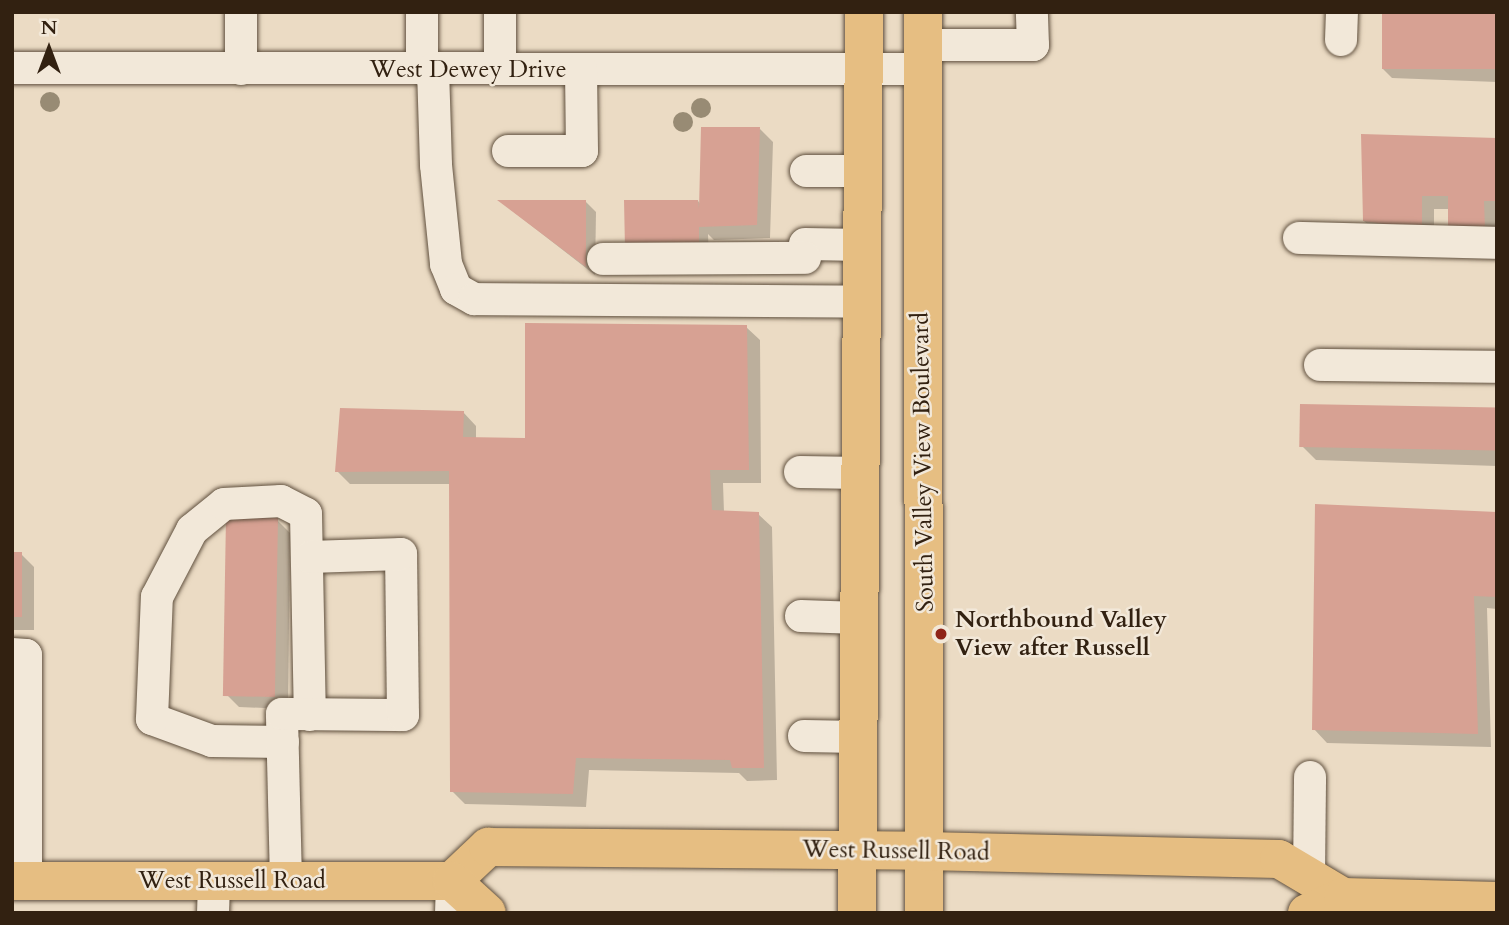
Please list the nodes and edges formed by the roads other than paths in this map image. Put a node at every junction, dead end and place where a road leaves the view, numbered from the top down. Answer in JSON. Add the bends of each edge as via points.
{"nodes":[{"id":1,"x":241,"y":12,"type":"edge"},
{"id":2,"x":422,"y":12,"type":"edge"},
{"id":3,"x":500,"y":12,"type":"edge"},
{"id":4,"x":864,"y":12,"type":"edge"},
{"id":5,"x":1032,"y":12,"type":"edge"},
{"id":6,"x":923,"y":42,"type":"edge"},
{"id":7,"x":12,"y":68,"type":"edge"},
{"id":8,"x":241,"y":69,"type":"junction"},
{"id":9,"x":428,"y":69,"type":"junction"},
{"id":10,"x":500,"y":69,"type":"junction"},
{"id":11,"x":864,"y":69,"type":"junction"},
{"id":12,"x":581,"y":70,"type":"junction"},
{"id":13,"x":508,"y":151,"type":"dead end"},
{"id":14,"x":806,"y":171,"type":"dead end"},
{"id":15,"x":863,"y":171,"type":"junction"},
{"id":16,"x":1298,"y":238,"type":"dead end"},
{"id":17,"x":1497,"y":243,"type":"edge"},
{"id":18,"x":864,"y":245,"type":"junction"},
{"id":19,"x":603,"y":259,"type":"dead end"},
{"id":20,"x":863,"y":302,"type":"junction"},
{"id":21,"x":1320,"y":365,"type":"dead end"},
{"id":22,"x":1497,"y":367,"type":"edge"},
{"id":23,"x":800,"y":472,"type":"dead end"},
{"id":24,"x":862,"y":472,"type":"junction"},
{"id":25,"x":310,"y":557,"type":"junction"},
{"id":26,"x":801,"y":617,"type":"dead end"},
{"id":27,"x":859,"y":618,"type":"junction"},
{"id":28,"x":12,"y":654,"type":"edge"},
{"id":29,"x":310,"y":715,"type":"junction"},
{"id":30,"x":804,"y":736,"type":"dead end"},
{"id":31,"x":859,"y":737,"type":"junction"},
{"id":32,"x":283,"y":743,"type":"junction"},
{"id":33,"x":1310,"y":776,"type":"dead end"},
{"id":34,"x":19,"y":804,"type":"edge"},
{"id":35,"x":858,"y":850,"type":"junction"},
{"id":36,"x":924,"y":850,"type":"junction"},
{"id":37,"x":19,"y":881,"type":"edge"},
{"id":38,"x":286,"y":881,"type":"junction"},
{"id":39,"x":214,"y":897,"type":"edge"},
{"id":40,"x":451,"y":897,"type":"edge"},
{"id":41,"x":1308,"y":901,"type":"edge"},
{"id":42,"x":1497,"y":901,"type":"edge"},
{"id":43,"x":1343,"y":905,"type":"edge"},
{"id":44,"x":487,"y":913,"type":"edge"},
{"id":45,"x":858,"y":913,"type":"edge"},
{"id":46,"x":924,"y":913,"type":"edge"}],
"edges":[{"from":1,"to":8,"type":"street"},
{"from":2,"to":9,"type":"street"},
{"from":3,"to":10,"type":"street"},
{"from":4,"to":11,"type":"main road"},
{"from":5,"to":6,"type":"street","name":"West Dewey Drive","via":[[1033,45]]},
{"from":6,"to":11,"type":"street","name":"West Dewey Drive"},
{"from":6,"to":36,"type":"main road","name":"South Valley View Boulevard"},
{"from":7,"to":8,"type":"street","name":"West Dewey Drive"},
{"from":8,"to":9,"type":"street","name":"West Dewey Drive"},
{"from":9,"to":10,"type":"street","name":"West Dewey Drive"},
{"from":9,"to":20,"type":"street","via":[[446,264],[456,289],[474,299]]},
{"from":10,"to":12,"type":"street","name":"West Dewey Drive"},
{"from":11,"to":12,"type":"street","name":"West Dewey Drive"},
{"from":11,"to":15,"type":"main road"},
{"from":12,"to":13,"type":"street","via":[[582,151]]},
{"from":14,"to":15,"type":"street"},
{"from":15,"to":18,"type":"main road"},
{"from":16,"to":17,"type":"street"},
{"from":18,"to":19,"type":"street"},
{"from":18,"to":20,"type":"main road"},
{"from":20,"to":24,"type":"main road"},
{"from":21,"to":22,"type":"street"},
{"from":23,"to":24,"type":"street"},
{"from":24,"to":27,"type":"main road"},
{"from":25,"to":29,"type":"street"},
{"from":25,"to":29,"type":"street","via":[[401,554],[403,715]]},
{"from":25,"to":32,"type":"street","via":[[306,514],[281,501],[223,504],[192,530],[157,597],[152,719],[212,741]]},
{"from":26,"to":27,"type":"street"},
{"from":27,"to":31,"type":"main road"},
{"from":28,"to":34,"type":"street","via":[[26,654]]},
{"from":29,"to":32,"type":"street","via":[[282,714]]},
{"from":30,"to":31,"type":"street"},
{"from":31,"to":35,"type":"main road"},
{"from":32,"to":38,"type":"street"},
{"from":33,"to":41,"type":"street"},
{"from":34,"to":37,"type":"street"},
{"from":35,"to":36,"type":"main road","name":"West Russell Road"},
{"from":35,"to":40,"type":"main road","name":"West Russell Road","via":[[488,847]]},
{"from":35,"to":45,"type":"main road"},
{"from":36,"to":41,"type":"main road","name":"West Russell Road","via":[[1279,859]]},
{"from":36,"to":46,"type":"main road","name":"South Valley View Boulevard"},
{"from":37,"to":39,"type":"main road","name":"West Russell Road"},
{"from":38,"to":39,"type":"main road","name":"West Russell Road"},
{"from":38,"to":40,"type":"main road","name":"West Russell Road"},
{"from":40,"to":44,"type":"main road"},
{"from":41,"to":43,"type":"main road"},
{"from":42,"to":43,"type":"main road"}]}
